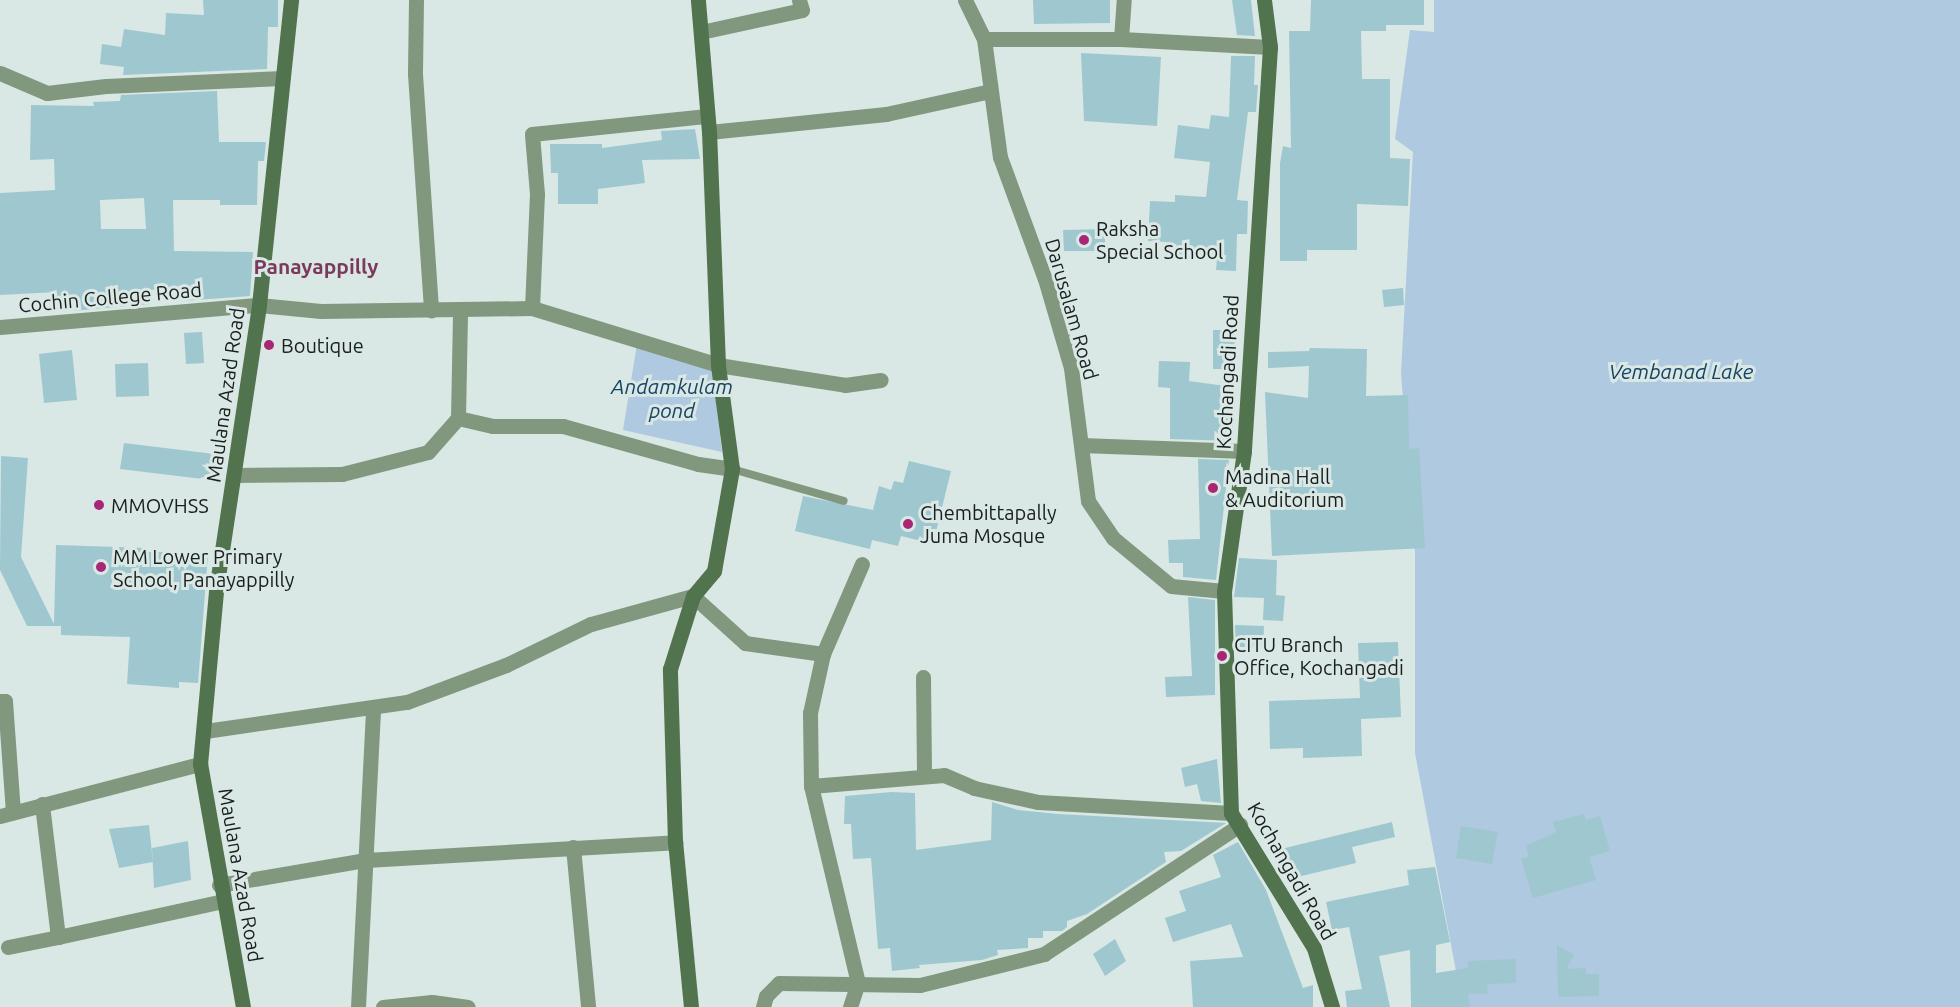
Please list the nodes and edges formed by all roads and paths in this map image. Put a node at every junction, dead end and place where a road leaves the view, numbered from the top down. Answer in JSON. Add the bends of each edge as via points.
{"nodes":[{"id":1,"x":291,"y":0,"type":"edge"},
{"id":2,"x":416,"y":0,"type":"edge"},
{"id":3,"x":698,"y":0,"type":"edge"},
{"id":4,"x":799,"y":0,"type":"edge"},
{"id":5,"x":965,"y":0,"type":"edge"},
{"id":6,"x":1124,"y":0,"type":"edge"},
{"id":7,"x":1264,"y":0,"type":"edge"},
{"id":8,"x":701,"y":32,"type":"junction"},
{"id":9,"x":984,"y":39,"type":"junction"},
{"id":10,"x":1121,"y":39,"type":"junction"},
{"id":11,"x":1270,"y":47,"type":"junction"},
{"id":12,"x":0,"y":73,"type":"edge"},
{"id":13,"x":283,"y":78,"type":"junction"},
{"id":14,"x":991,"y":91,"type":"junction"},
{"id":15,"x":707,"y":116,"type":"junction"},
{"id":16,"x":709,"y":132,"type":"junction"},
{"id":17,"x":259,"y":305,"type":"junction"},
{"id":18,"x":532,"y":308,"type":"junction"},
{"id":19,"x":431,"y":310,"type":"junction"},
{"id":20,"x":460,"y":310,"type":"junction"},
{"id":21,"x":0,"y":327,"type":"edge"},
{"id":22,"x":718,"y":365,"type":"junction"},
{"id":23,"x":881,"y":380,"type":"dead end"},
{"id":24,"x":458,"y":418,"type":"junction"},
{"id":25,"x":1081,"y":445,"type":"junction"},
{"id":26,"x":1244,"y":451,"type":"junction"},
{"id":27,"x":732,"y":469,"type":"junction"},
{"id":28,"x":235,"y":475,"type":"junction"},
{"id":29,"x":844,"y":501,"type":"dead end"},
{"id":30,"x":862,"y":564,"type":"dead end"},
{"id":31,"x":1224,"y":591,"type":"junction"},
{"id":32,"x":693,"y":596,"type":"junction"},
{"id":33,"x":823,"y":654,"type":"junction"},
{"id":34,"x":923,"y":677,"type":"dead end"},
{"id":35,"x":0,"y":700,"type":"edge"},
{"id":36,"x":373,"y":708,"type":"junction"},
{"id":37,"x":205,"y":730,"type":"junction"},
{"id":38,"x":201,"y":764,"type":"junction"},
{"id":39,"x":924,"y":774,"type":"junction"},
{"id":40,"x":811,"y":786,"type":"junction"},
{"id":41,"x":42,"y":804,"type":"junction"},
{"id":42,"x":7,"y":814,"type":"edge"},
{"id":43,"x":1236,"y":819,"type":"junction"},
{"id":44,"x":675,"y":842,"type":"junction"},
{"id":45,"x":573,"y":847,"type":"junction"},
{"id":46,"x":366,"y":860,"type":"junction"},
{"id":47,"x":219,"y":885,"type":"junction"},
{"id":48,"x":223,"y":901,"type":"junction"},
{"id":49,"x":58,"y":938,"type":"junction"},
{"id":50,"x":8,"y":946,"type":"dead end"},
{"id":51,"x":858,"y":983,"type":"junction"},
{"id":52,"x":243,"y":1007,"type":"edge"},
{"id":53,"x":358,"y":1007,"type":"edge"},
{"id":54,"x":383,"y":1007,"type":"edge"},
{"id":55,"x":468,"y":1007,"type":"edge"},
{"id":56,"x":588,"y":1007,"type":"edge"},
{"id":57,"x":691,"y":1007,"type":"edge"},
{"id":58,"x":763,"y":1007,"type":"edge"},
{"id":59,"x":850,"y":1007,"type":"edge"},
{"id":60,"x":1332,"y":1007,"type":"edge"}],
"edges":[{"from":1,"to":13,"type":"street","name":"Maulana Azad Road"},
{"from":2,"to":19,"type":"street","via":[[415,74]]},
{"from":3,"to":8,"type":"street"},
{"from":4,"to":8,"type":"street","via":[[802,10]]},
{"from":5,"to":9,"type":"street","name":"Darusalam Road"},
{"from":6,"to":10,"type":"street"},
{"from":7,"to":11,"type":"street","name":"Kochangadi Road"},
{"from":8,"to":15,"type":"street"},
{"from":9,"to":10,"type":"street"},
{"from":9,"to":14,"type":"street","name":"Darusalam Road"},
{"from":10,"to":11,"type":"street"},
{"from":11,"to":26,"type":"street","name":"Kochangadi Road"},
{"from":12,"to":13,"type":"street","via":[[47,93],[106,86]]},
{"from":13,"to":17,"type":"street","name":"Maulana Azad Road"},
{"from":14,"to":16,"type":"street","via":[[886,114]]},
{"from":14,"to":25,"type":"street","name":"Darusalam Road","via":[[1000,157],[1045,279],[1071,368]]},
{"from":15,"to":16,"type":"street"},
{"from":15,"to":18,"type":"street","via":[[532,134],[537,194]]},
{"from":16,"to":22,"type":"street"},
{"from":17,"to":19,"type":"street","name":"Cochin College Road","via":[[321,311]]},
{"from":17,"to":21,"type":"street","name":"Cochin College Road"},
{"from":17,"to":28,"type":"street","name":"Maulana Azad Road"},
{"from":18,"to":20,"type":"street","name":"Cochin College Road"},
{"from":18,"to":22,"type":"street","name":"Cochin College Road"},
{"from":19,"to":20,"type":"street","name":"Cochin College Road"},
{"from":20,"to":24,"type":"street"},
{"from":22,"to":23,"type":"street","name":"Cochin College Road","via":[[845,385]]},
{"from":22,"to":27,"type":"street"},
{"from":24,"to":27,"type":"street","via":[[493,426],[563,426],[698,464]]},
{"from":24,"to":28,"type":"street","via":[[428,452],[353,471]]},
{"from":25,"to":26,"type":"street"},
{"from":25,"to":31,"type":"street","name":"Darusalam Road","via":[[1088,501],[1113,538],[1171,586]]},
{"from":26,"to":31,"type":"street","name":"Kochangadi Road"},
{"from":27,"to":29,"type":"lane"},
{"from":27,"to":32,"type":"street","via":[[714,571]]},
{"from":28,"to":37,"type":"street","name":"Maulana Azad Road","via":[[216,590]]},
{"from":30,"to":33,"type":"street"},
{"from":31,"to":43,"type":"street","name":"Kochangadi Road"},
{"from":32,"to":33,"type":"street","via":[[745,643]]},
{"from":32,"to":36,"type":"street","via":[[591,624],[506,665],[407,702]]},
{"from":32,"to":44,"type":"street","via":[[670,669]]},
{"from":33,"to":40,"type":"street","via":[[810,713]]},
{"from":34,"to":39,"type":"street"},
{"from":35,"to":42,"type":"street","via":[[5,701]]},
{"from":36,"to":37,"type":"street"},
{"from":36,"to":46,"type":"street"},
{"from":37,"to":38,"type":"street","name":"Maulana Azad Road"},
{"from":38,"to":41,"type":"street"},
{"from":38,"to":47,"type":"street","name":"Maulana Azad Road"},
{"from":39,"to":40,"type":"street"},
{"from":39,"to":43,"type":"street","via":[[945,775],[974,788],[1038,802]]},
{"from":40,"to":51,"type":"street"},
{"from":41,"to":42,"type":"street"},
{"from":41,"to":49,"type":"street"},
{"from":43,"to":51,"type":"street","via":[[1044,954],[920,985]]},
{"from":43,"to":60,"type":"street","name":"Kochangadi Road","via":[[1288,912],[1314,948]]},
{"from":44,"to":45,"type":"street"},
{"from":44,"to":57,"type":"street"},
{"from":45,"to":46,"type":"street"},
{"from":45,"to":56,"type":"street"},
{"from":46,"to":47,"type":"street"},
{"from":46,"to":53,"type":"street"},
{"from":47,"to":48,"type":"street","name":"Maulana Azad Road"},
{"from":48,"to":49,"type":"street"},
{"from":48,"to":52,"type":"street","name":"Maulana Azad Road"},
{"from":49,"to":50,"type":"street"},
{"from":51,"to":58,"type":"street","via":[[779,983],[765,996]]},
{"from":51,"to":59,"type":"street"},
{"from":54,"to":55,"type":"street","via":[[432,1002]]}]}
